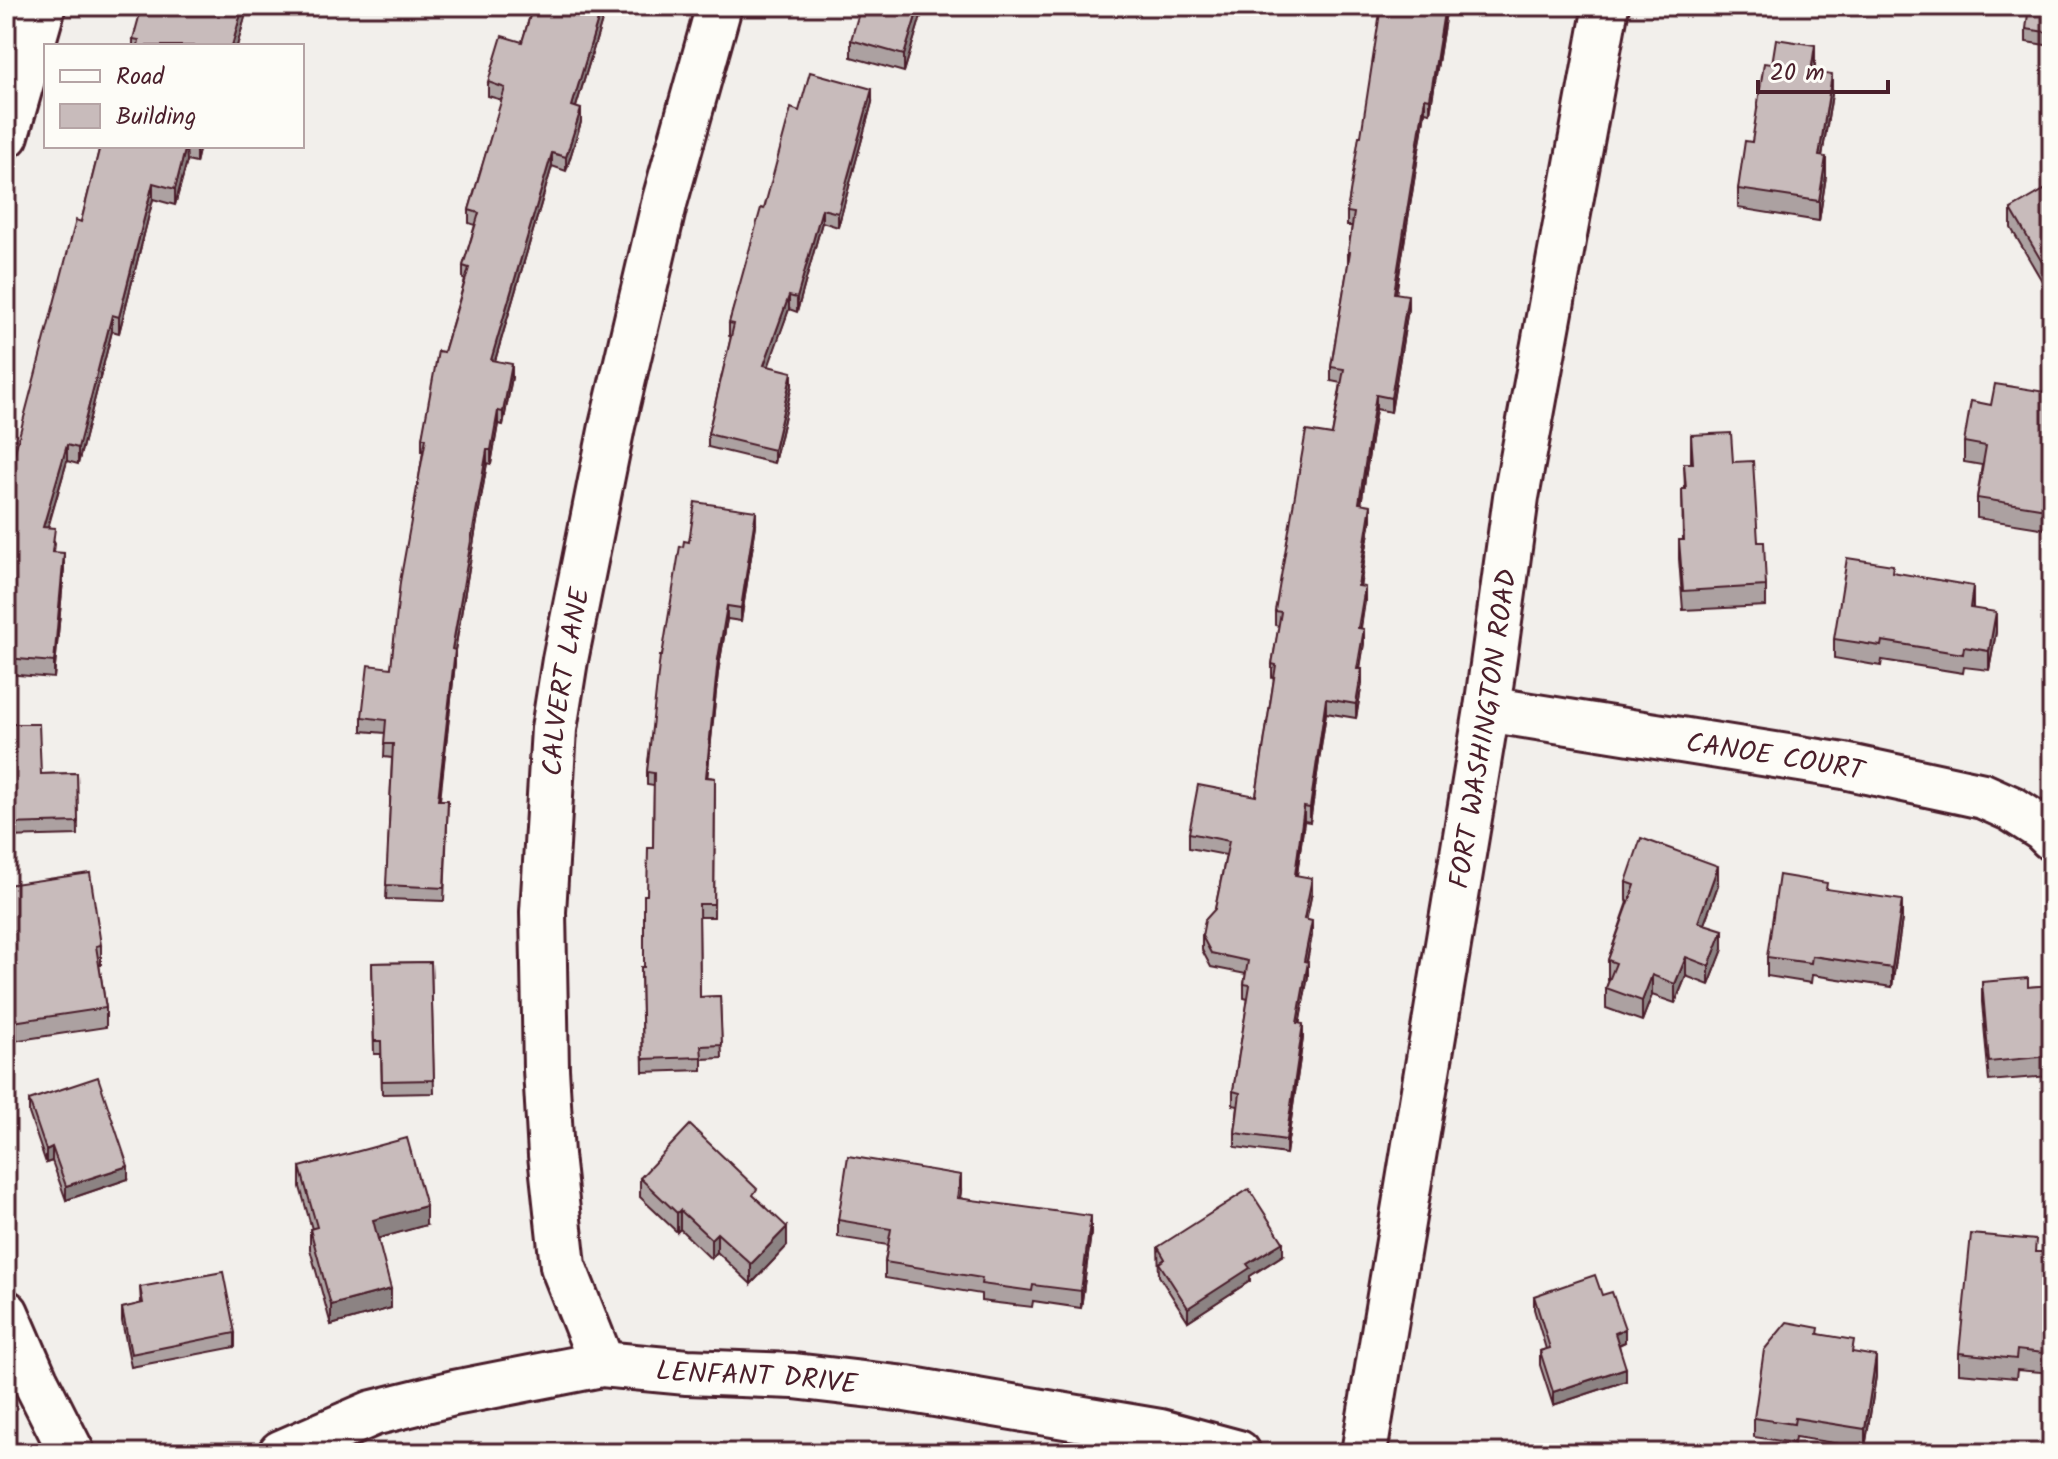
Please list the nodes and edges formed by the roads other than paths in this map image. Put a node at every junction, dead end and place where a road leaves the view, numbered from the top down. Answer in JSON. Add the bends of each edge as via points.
{"nodes":[{"id":1,"x":43,"y":6,"type":"edge"},
{"id":2,"x":719,"y":6,"type":"edge"},
{"id":3,"x":1606,"y":6,"type":"edge"},
{"id":4,"x":6,"y":135,"type":"edge"},
{"id":5,"x":1487,"y":709,"type":"junction"},
{"id":6,"x":2052,"y":838,"type":"edge"},
{"id":7,"x":6,"y":1313,"type":"edge"},
{"id":8,"x":602,"y":1364,"type":"junction"},
{"id":9,"x":72,"y":1453,"type":"edge"},
{"id":10,"x":281,"y":1453,"type":"edge"},
{"id":11,"x":1238,"y":1453,"type":"edge"},
{"id":12,"x":1364,"y":1453,"type":"edge"}],
"edges":[{"from":1,"to":4,"type":"street"},
{"from":2,"to":8,"type":"street","name":"CALVERT LANE","via":[[665,200],[612,426],[554,729],[543,912],[551,1155],[563,1266]]},
{"from":3,"to":5,"type":"street","name":"FORT WASHINGTON ROAD","via":[[1516,497]]},
{"from":5,"to":6,"type":"street","name":"CANOE COURT","via":[[1844,766],[1983,796]]},
{"from":5,"to":12,"type":"street","name":"FORT WASHINGTON ROAD"},
{"from":7,"to":9,"type":"street"},
{"from":8,"to":10,"type":"street","name":"LENFANT DRIVE","via":[[373,1413]]},
{"from":8,"to":11,"type":"street","name":"LENFANT DRIVE","via":[[906,1389],[1160,1432]]}]}
